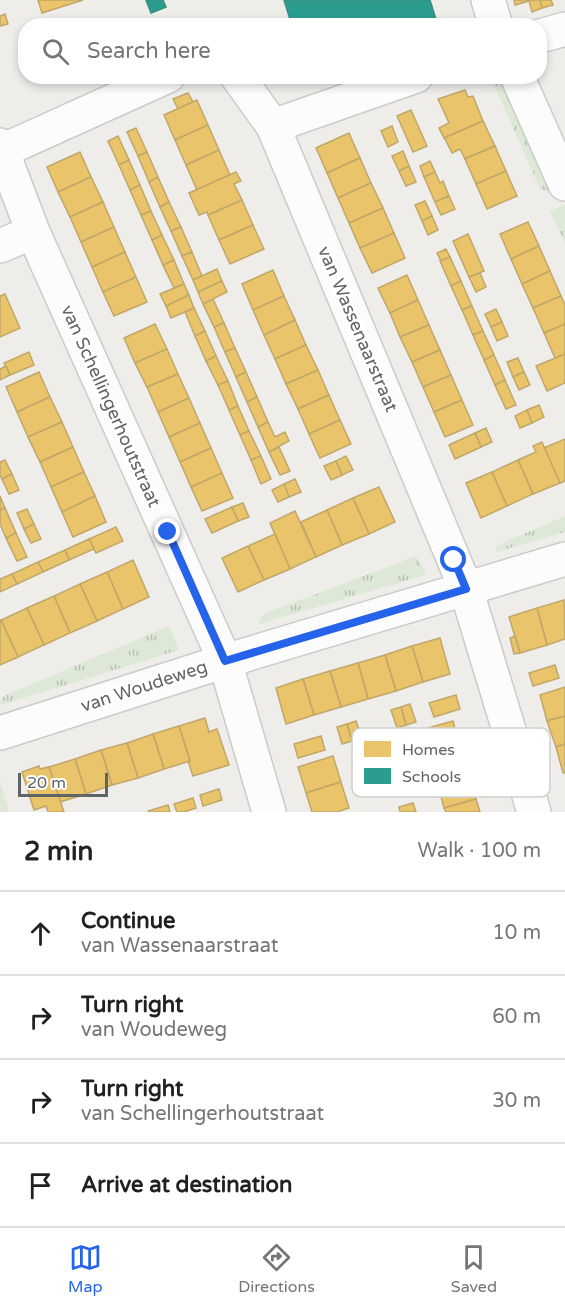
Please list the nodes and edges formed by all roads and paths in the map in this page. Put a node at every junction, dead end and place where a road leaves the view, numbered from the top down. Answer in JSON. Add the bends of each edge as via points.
{"nodes":[{"id":1,"x":488,"y":0,"type":"edge"},
{"id":2,"x":494,"y":18,"type":"edge"},
{"id":3,"x":565,"y":29,"type":"edge"},
{"id":4,"x":547,"y":34,"type":"edge"},
{"id":5,"x":149,"y":84,"type":"edge"},
{"id":6,"x":243,"y":84,"type":"edge"},
{"id":7,"x":393,"y":84,"type":"edge"},
{"id":8,"x":521,"y":84,"type":"edge"},
{"id":9,"x":273,"y":126,"type":"junction"},
{"id":10,"x":1,"y":148,"type":"edge"},
{"id":11,"x":565,"y":184,"type":"edge"},
{"id":12,"x":33,"y":232,"type":"junction"},
{"id":13,"x":0,"y":246,"type":"edge"},
{"id":14,"x":565,"y":559,"type":"edge"},
{"id":15,"x":466,"y":589,"type":"junction"},
{"id":16,"x":225,"y":661,"type":"junction"},
{"id":17,"x":508,"y":728,"type":"edge"},
{"id":18,"x":0,"y":733,"type":"edge"},
{"id":19,"x":529,"y":797,"type":"edge"},
{"id":20,"x":269,"y":812,"type":"edge"},
{"id":21,"x":534,"y":812,"type":"edge"}],
"edges":[{"from":1,"to":2,"type":"street"},
{"from":3,"to":4,"type":"street"},
{"from":5,"to":10,"type":"street"},
{"from":6,"to":9,"type":"street","name":"van Wassenaarstraat"},
{"from":7,"to":9,"type":"street"},
{"from":8,"to":11,"type":"street"},
{"from":9,"to":15,"type":"street","name":"van Wassenaarstraat"},
{"from":10,"to":12,"type":"street","name":"van Schellingerhoutstraat"},
{"from":12,"to":13,"type":"street"},
{"from":12,"to":16,"type":"street","name":"van Schellingerhoutstraat"},
{"from":14,"to":15,"type":"street","name":"van Woudeweg"},
{"from":15,"to":16,"type":"street","name":"van Woudeweg"},
{"from":15,"to":17,"type":"street","name":"van Wassenaarstraat"},
{"from":16,"to":18,"type":"street","name":"van Woudeweg"},
{"from":16,"to":20,"type":"street","name":"van Schellingerhoutstraat"},
{"from":19,"to":21,"type":"street","name":"van Wassenaarstraat"}]}
